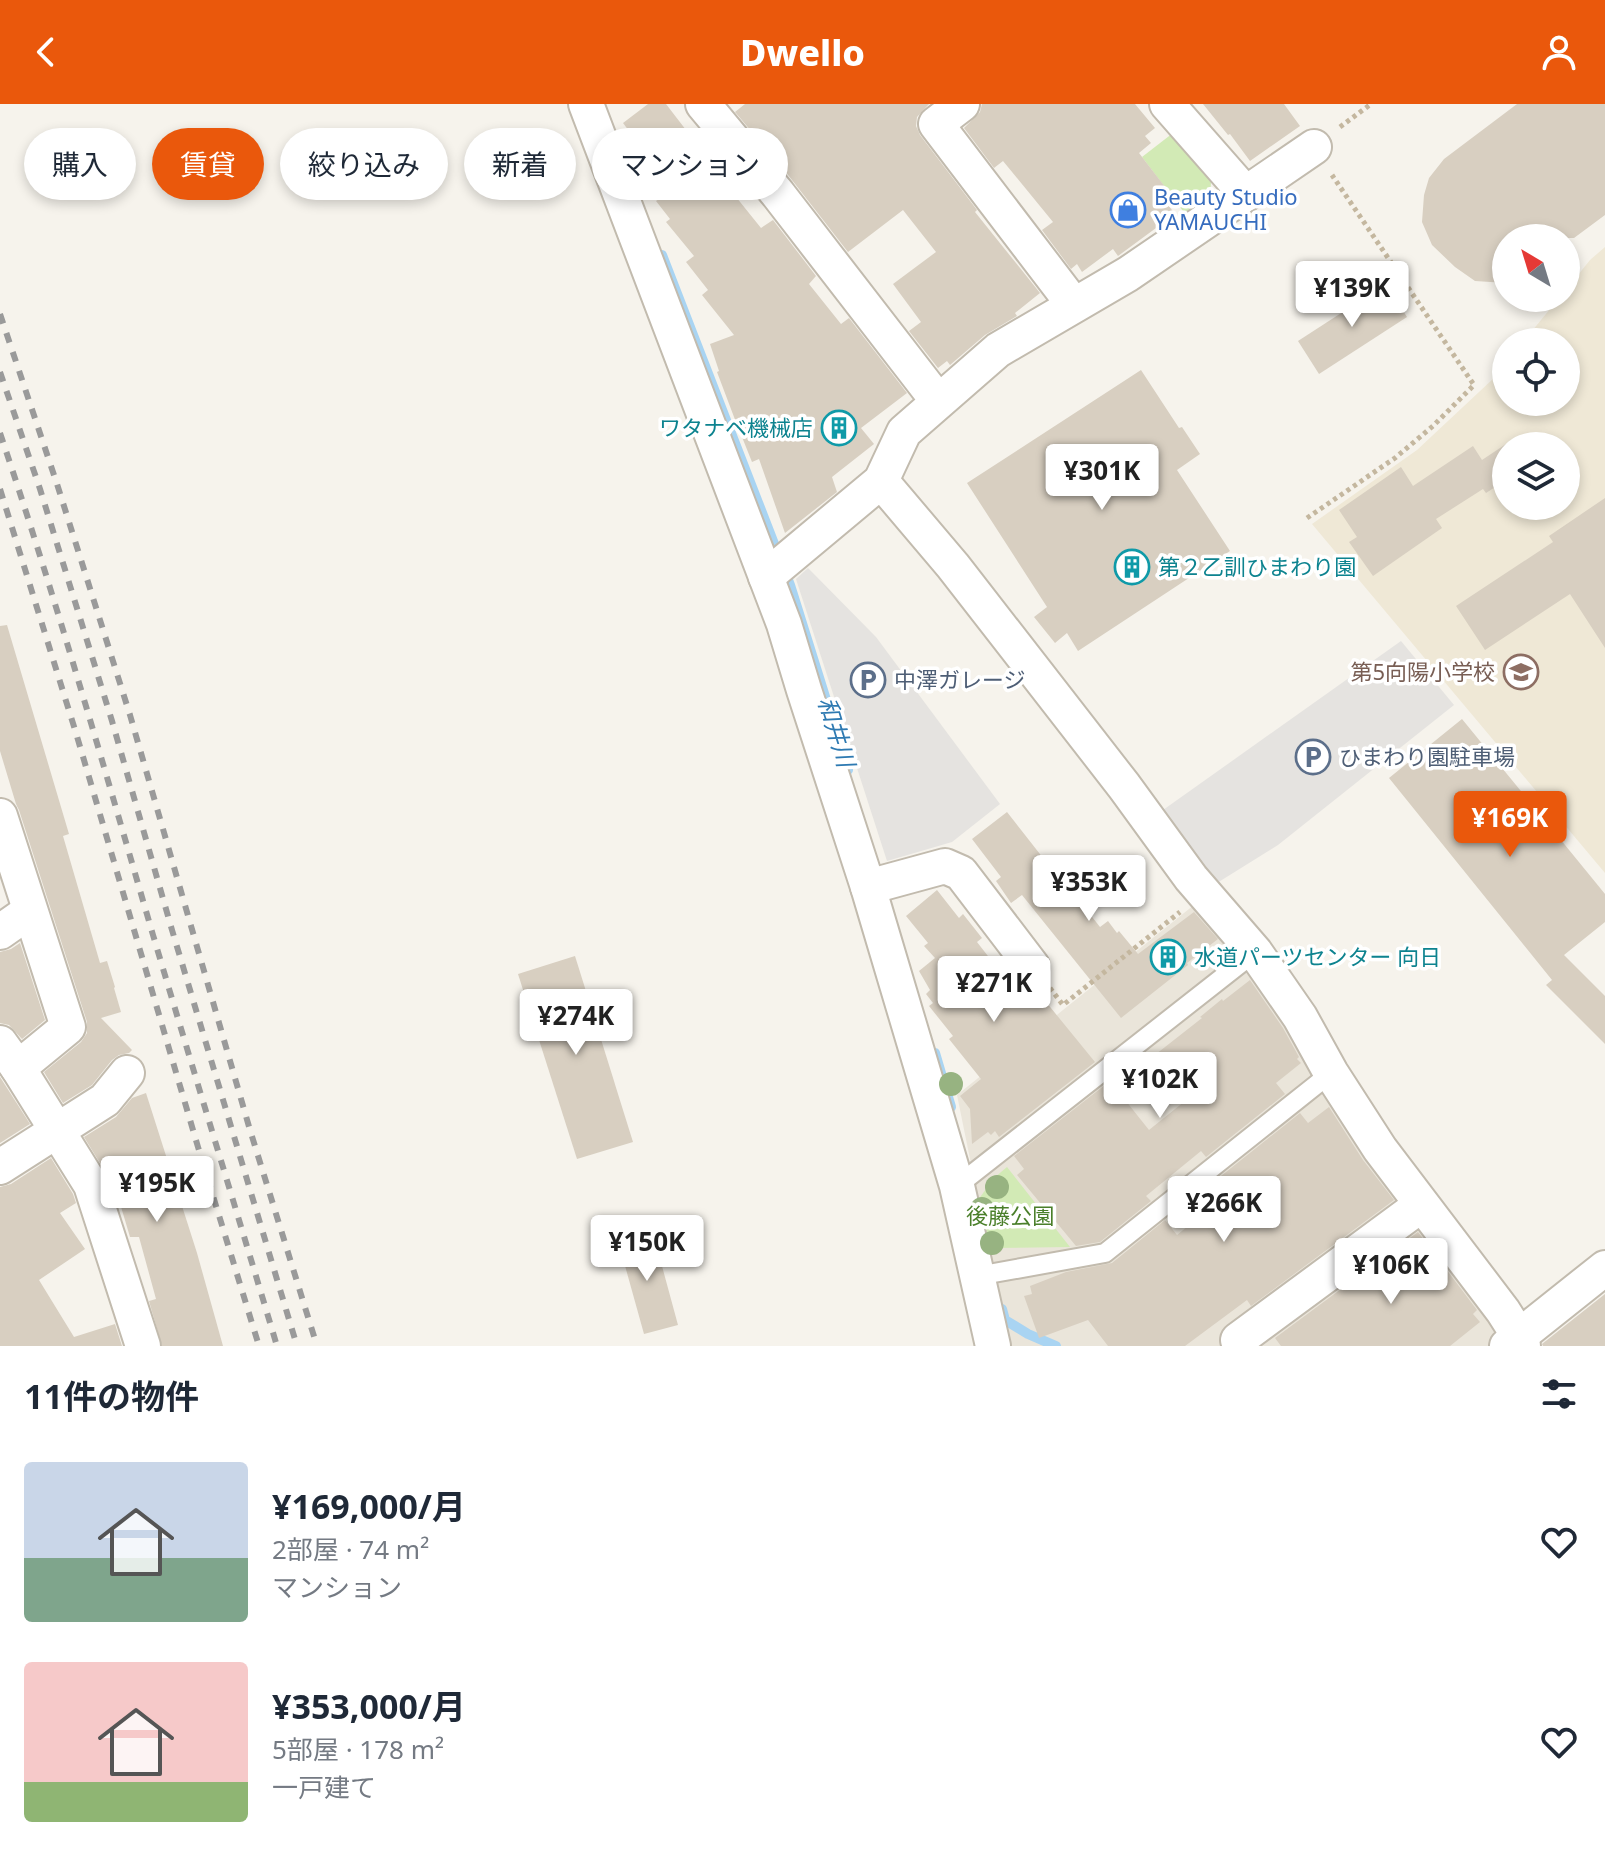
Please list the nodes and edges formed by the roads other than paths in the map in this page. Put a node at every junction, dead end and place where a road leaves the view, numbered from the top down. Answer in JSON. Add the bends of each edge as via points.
{"nodes":[{"id":1,"x":703,"y":104,"type":"edge"},
{"id":2,"x":962,"y":104,"type":"edge"},
{"id":3,"x":1167,"y":104,"type":"edge"},
{"id":4,"x":595,"y":108,"type":"edge"},
{"id":5,"x":1314,"y":147,"type":"road end"},
{"id":6,"x":1246,"y":194,"type":"junction"},
{"id":7,"x":1074,"y":305,"type":"junction"},
{"id":8,"x":938,"y":401,"type":"junction"},
{"id":9,"x":881,"y":481,"type":"junction"},
{"id":10,"x":766,"y":577,"type":"junction"},
{"id":11,"x":0,"y":816,"type":"edge"},
{"id":12,"x":868,"y":887,"type":"junction"},
{"id":13,"x":30,"y":911,"type":"junction"},
{"id":14,"x":0,"y":932,"type":"edge"},
{"id":15,"x":1255,"y":952,"type":"junction"},
{"id":16,"x":1032,"y":966,"type":"dead end"},
{"id":17,"x":9,"y":1056,"type":"edge"},
{"id":18,"x":127,"y":1073,"type":"dead end"},
{"id":19,"x":1331,"y":1073,"type":"junction"},
{"id":20,"x":56,"y":1130,"type":"junction"},
{"id":21,"x":0,"y":1167,"type":"edge"},
{"id":22,"x":957,"y":1186,"type":"junction"},
{"id":23,"x":1421,"y":1205,"type":"junction"},
{"id":24,"x":1605,"y":1268,"type":"edge"},
{"id":25,"x":977,"y":1276,"type":"junction"},
{"id":26,"x":1238,"y":1340,"type":"dead end"},
{"id":27,"x":1516,"y":1343,"type":"edge"},
{"id":28,"x":143,"y":1346,"type":"edge"},
{"id":29,"x":993,"y":1346,"type":"edge"}],
"edges":[{"from":1,"to":8,"type":"street"},
{"from":2,"to":7,"type":"street","via":[[936,124]]},
{"from":3,"to":6,"type":"street"},
{"from":4,"to":10,"type":"street"},
{"from":5,"to":6,"type":"street"},
{"from":6,"to":7,"type":"street"},
{"from":7,"to":8,"type":"street","via":[[998,350]]},
{"from":8,"to":9,"type":"street","via":[[904,432]]},
{"from":9,"to":10,"type":"street"},
{"from":9,"to":15,"type":"street"},
{"from":10,"to":12,"type":"street"},
{"from":11,"to":13,"type":"street"},
{"from":12,"to":16,"type":"street","via":[[945,866],[961,873]]},
{"from":12,"to":22,"type":"street"},
{"from":13,"to":14,"type":"street"},
{"from":13,"to":17,"type":"street","via":[[68,1027]]},
{"from":15,"to":19,"type":"street"},
{"from":15,"to":22,"type":"lane"},
{"from":17,"to":20,"type":"street"},
{"from":18,"to":20,"type":"street","via":[[105,1100]]},
{"from":19,"to":23,"type":"street"},
{"from":19,"to":25,"type":"lane","via":[[1105,1253]]},
{"from":20,"to":21,"type":"street"},
{"from":20,"to":28,"type":"street","via":[[91,1185]]},
{"from":22,"to":25,"type":"street"},
{"from":23,"to":26,"type":"street"},
{"from":23,"to":27,"type":"street","via":[[1503,1311]]},
{"from":24,"to":27,"type":"street"},
{"from":25,"to":29,"type":"street"}]}
